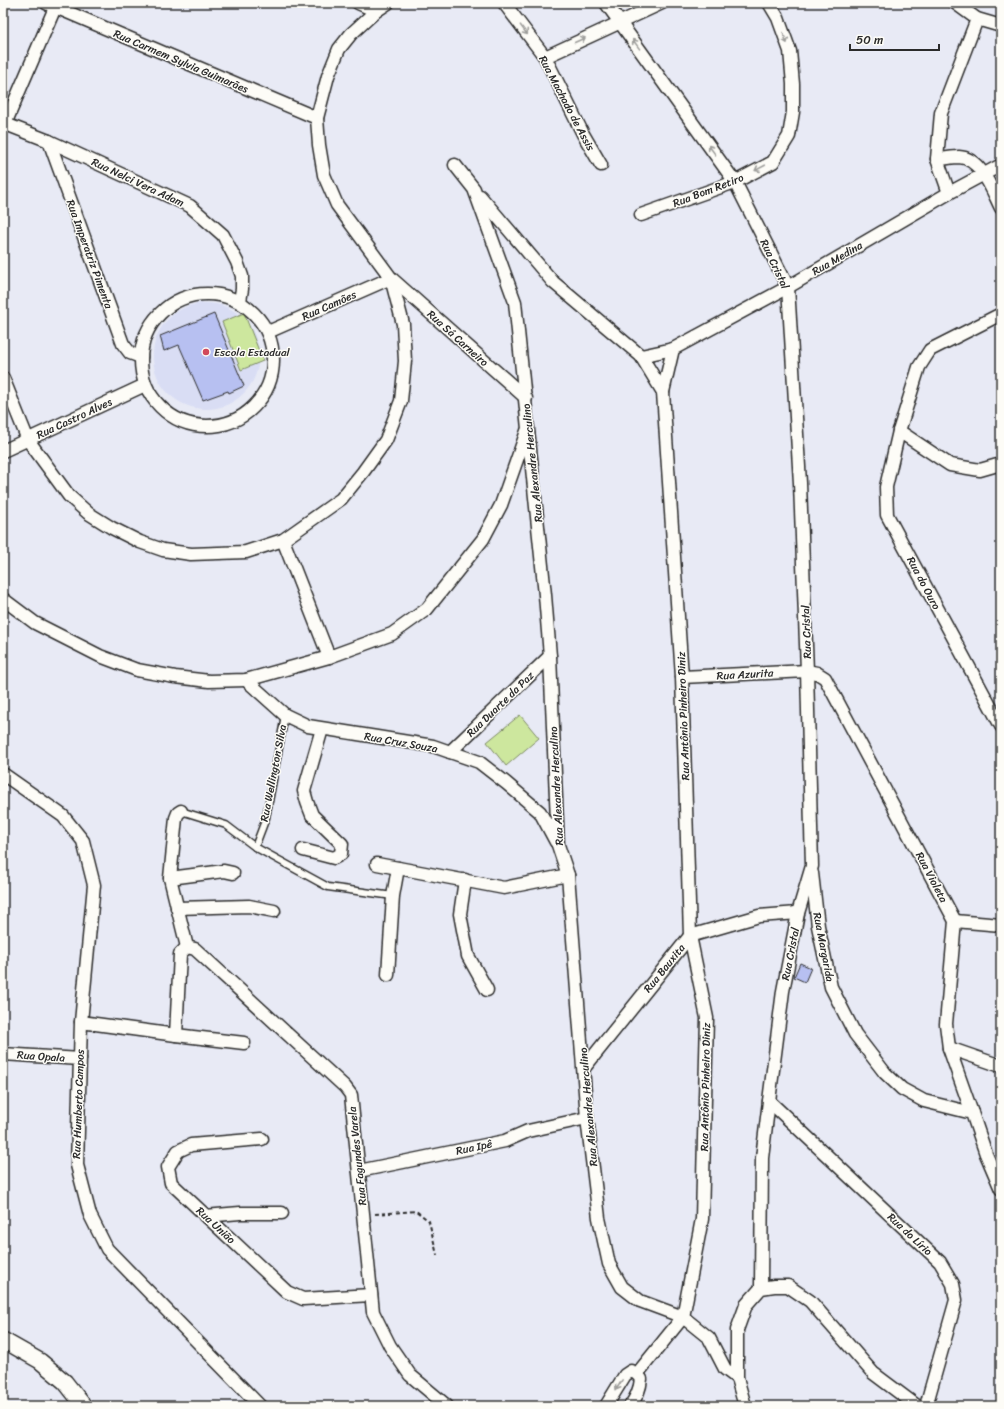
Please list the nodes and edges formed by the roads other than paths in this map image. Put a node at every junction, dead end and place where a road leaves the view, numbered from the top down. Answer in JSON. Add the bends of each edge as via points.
{"nodes":[{"id":1,"x":358,"y":3,"type":"edge"},
{"id":2,"x":388,"y":3,"type":"edge"},
{"id":3,"x":504,"y":3,"type":"edge"},
{"id":4,"x":606,"y":3,"type":"edge"},
{"id":5,"x":662,"y":3,"type":"edge"},
{"id":6,"x":769,"y":3,"type":"edge"},
{"id":7,"x":955,"y":3,"type":"edge"},
{"id":8,"x":53,"y":4,"type":"edge"},
{"id":9,"x":376,"y":11,"type":"junction"},
{"id":10,"x":977,"y":19,"type":"junction"},
{"id":11,"x":620,"y":22,"type":"junction"},
{"id":12,"x":1001,"y":26,"type":"edge"},
{"id":13,"x":545,"y":57,"type":"junction"},
{"id":14,"x":317,"y":118,"type":"junction"},
{"id":15,"x":4,"y":124,"type":"edge"},
{"id":16,"x":49,"y":141,"type":"junction"},
{"id":17,"x":937,"y":160,"type":"junction"},
{"id":18,"x":455,"y":165,"type":"dead end"},
{"id":19,"x":601,"y":165,"type":"dead end"},
{"id":20,"x":1001,"y":165,"type":"edge"},
{"id":21,"x":984,"y":175,"type":"junction"},
{"id":22,"x":735,"y":182,"type":"junction"},
{"id":23,"x":474,"y":189,"type":"junction"},
{"id":24,"x":949,"y":193,"type":"junction"},
{"id":25,"x":1001,"y":208,"type":"edge"},
{"id":26,"x":641,"y":215,"type":"dead end"},
{"id":27,"x":391,"y":278,"type":"junction"},
{"id":28,"x":788,"y":287,"type":"junction"},
{"id":29,"x":240,"y":301,"type":"junction"},
{"id":30,"x":1001,"y":314,"type":"edge"},
{"id":31,"x":268,"y":332,"type":"junction"},
{"id":32,"x":673,"y":349,"type":"junction"},
{"id":33,"x":641,"y":356,"type":"junction"},
{"id":34,"x":141,"y":357,"type":"junction"},
{"id":35,"x":3,"y":378,"type":"edge"},
{"id":36,"x":145,"y":385,"type":"junction"},
{"id":37,"x":663,"y":392,"type":"junction"},
{"id":38,"x":526,"y":398,"type":"junction"},
{"id":39,"x":528,"y":428,"type":"junction"},
{"id":40,"x":899,"y":431,"type":"junction"},
{"id":41,"x":28,"y":440,"type":"junction"},
{"id":42,"x":3,"y":451,"type":"edge"},
{"id":43,"x":1001,"y":464,"type":"edge"},
{"id":44,"x":283,"y":540,"type":"junction"},
{"id":45,"x":3,"y":599,"type":"edge"},
{"id":46,"x":550,"y":656,"type":"junction"},
{"id":47,"x":329,"y":657,"type":"junction"},
{"id":48,"x":807,"y":670,"type":"junction"},
{"id":49,"x":682,"y":677,"type":"junction"},
{"id":50,"x":246,"y":680,"type":"junction"},
{"id":51,"x":285,"y":714,"type":"junction"},
{"id":52,"x":1001,"y":726,"type":"edge"},
{"id":53,"x":322,"y":729,"type":"junction"},
{"id":54,"x":450,"y":752,"type":"junction"},
{"id":55,"x":3,"y":774,"type":"edge"},
{"id":56,"x":181,"y":811,"type":"joint"},
{"id":57,"x":558,"y":845,"type":"junction"},
{"id":58,"x":255,"y":847,"type":"junction"},
{"id":59,"x":303,"y":850,"type":"dead end"},
{"id":60,"x":377,"y":864,"type":"dead end"},
{"id":61,"x":812,"y":866,"type":"junction"},
{"id":62,"x":398,"y":868,"type":"junction"},
{"id":63,"x":233,"y":873,"type":"dead end"},
{"id":64,"x":568,"y":876,"type":"junction"},
{"id":65,"x":170,"y":878,"type":"junction"},
{"id":66,"x":465,"y":880,"type":"junction"},
{"id":67,"x":393,"y":896,"type":"junction"},
{"id":68,"x":178,"y":908,"type":"junction"},
{"id":69,"x":274,"y":911,"type":"dead end"},
{"id":70,"x":798,"y":913,"type":"junction"},
{"id":71,"x":955,"y":921,"type":"junction"},
{"id":72,"x":1001,"y":925,"type":"edge"},
{"id":73,"x":690,"y":936,"type":"junction"},
{"id":74,"x":187,"y":947,"type":"junction"},
{"id":75,"x":388,"y":975,"type":"dead end"},
{"id":76,"x":487,"y":990,"type":"dead end"},
{"id":77,"x":81,"y":1022,"type":"junction"},
{"id":78,"x":176,"y":1035,"type":"junction"},
{"id":79,"x":244,"y":1043,"type":"dead end"},
{"id":80,"x":949,"y":1048,"type":"junction"},
{"id":81,"x":3,"y":1054,"type":"edge"},
{"id":82,"x":80,"y":1059,"type":"junction"},
{"id":83,"x":1001,"y":1066,"type":"edge"},
{"id":84,"x":584,"y":1068,"type":"junction"},
{"id":85,"x":769,"y":1101,"type":"junction"},
{"id":86,"x":972,"y":1113,"type":"junction"},
{"id":87,"x":587,"y":1118,"type":"junction"},
{"id":88,"x":262,"y":1139,"type":"dead end"},
{"id":89,"x":359,"y":1171,"type":"junction"},
{"id":90,"x":1001,"y":1189,"type":"edge"},
{"id":91,"x":282,"y":1213,"type":"dead end"},
{"id":92,"x":205,"y":1216,"type":"junction"},
{"id":93,"x":761,"y":1288,"type":"junction"},
{"id":94,"x":371,"y":1295,"type":"junction"},
{"id":95,"x":683,"y":1317,"type":"junction"},
{"id":96,"x":3,"y":1340,"type":"edge"},
{"id":97,"x":637,"y":1374,"type":"junction"},
{"id":98,"x":737,"y":1378,"type":"junction"},
{"id":99,"x":84,"y":1406,"type":"edge"},
{"id":100,"x":260,"y":1406,"type":"edge"},
{"id":101,"x":447,"y":1406,"type":"edge"},
{"id":102,"x":606,"y":1406,"type":"edge"},
{"id":103,"x":630,"y":1406,"type":"edge"},
{"id":104,"x":745,"y":1406,"type":"edge"},
{"id":105,"x":917,"y":1406,"type":"edge"},
{"id":106,"x":926,"y":1406,"type":"edge"}],
"edges":[{"from":1,"to":9,"type":"street"},
{"from":2,"to":9,"type":"street"},
{"from":3,"to":13,"type":"street","name":"Rua Machado de Assis","one_way":true},
{"from":4,"to":11,"type":"street","name":"Rua Cristal"},
{"from":5,"to":11,"type":"street"},
{"from":6,"to":22,"type":"street","name":"Rua Bom Retiro","one_way":true,"via":[[778,18],[790,51],[793,112],[789,136],[773,162]]},
{"from":7,"to":10,"type":"street"},
{"from":8,"to":14,"type":"street","name":"Rua Carmem Sylvia Guimarães"},
{"from":8,"to":15,"type":"street"},
{"from":9,"to":14,"type":"street","via":[[339,49],[328,76]]},
{"from":10,"to":12,"type":"street"},
{"from":10,"to":17,"type":"street","via":[[941,114]]},
{"from":13,"to":11,"type":"street","one_way":true},
{"from":22,"to":11,"type":"street","name":"Rua Cristal","one_way":true},
{"from":13,"to":19,"type":"street","name":"Rua Machado de Assis"},
{"from":14,"to":27,"type":"street","via":[[324,175],[337,205]]},
{"from":15,"to":16,"type":"street","name":"Rua Nelci Vera Adam"},
{"from":16,"to":29,"type":"street","name":"Rua Nelci Vera Adam","via":[[190,206],[223,235],[242,276]]},
{"from":16,"to":34,"type":"street","name":"Rua Imperatriz Pimenta","via":[[123,344],[130,353]]},
{"from":17,"to":21,"type":"street","via":[[960,157],[971,160]]},
{"from":17,"to":24,"type":"street"},
{"from":18,"to":23,"type":"street","name":"Rua Alexandre Herculino"},
{"from":20,"to":21,"type":"street","name":"Rua Medina"},
{"from":21,"to":24,"type":"street","name":"Rua Medina"},
{"from":21,"to":25,"type":"street"},
{"from":22,"to":26,"type":"street","name":"Rua Bom Retiro"},
{"from":22,"to":28,"type":"street","name":"Rua Cristal"},
{"from":23,"to":33,"type":"street","name":"Rua Antônio Pinheiro Diniz","via":[[553,282]]},
{"from":23,"to":38,"type":"street","name":"Rua Alexandre Herculino","via":[[515,302]]},
{"from":24,"to":28,"type":"street","name":"Rua Medina"},
{"from":27,"to":31,"type":"street","name":"Rua Camões"},
{"from":27,"to":38,"type":"street","name":"Rua Sá Carneiro"},
{"from":27,"to":44,"type":"street","via":[[403,324],[405,361],[401,401],[386,440],[341,499]]},
{"from":28,"to":32,"type":"street","name":"Rua Medina"},
{"from":28,"to":48,"type":"street","name":"Rua Cristal","via":[[800,483]]},
{"from":29,"to":31,"type":"street","via":[[256,314]]},
{"from":29,"to":34,"type":"street","via":[[219,294],[196,294],[175,301],[157,315],[146,334]]},
{"from":30,"to":40,"type":"street","name":"Rua do Ouro","via":[[930,350],[919,367]]},
{"from":31,"to":36,"type":"street","via":[[273,351],[273,370],[267,388],[256,404],[242,417],[218,425],[186,423],[160,406]]},
{"from":32,"to":33,"type":"street","name":"Rua Medina"},
{"from":32,"to":37,"type":"street"},
{"from":33,"to":37,"type":"street","name":"Rua Antônio Pinheiro Diniz"},
{"from":34,"to":36,"type":"street"},
{"from":35,"to":41,"type":"street"},
{"from":36,"to":41,"type":"street","name":"Rua Castro Alves"},
{"from":37,"to":49,"type":"street","name":"Rua Antônio Pinheiro Diniz"},
{"from":38,"to":39,"type":"street","name":"Rua Alexandre Herculino"},
{"from":39,"to":46,"type":"street","name":"Rua Alexandre Herculino"},
{"from":39,"to":47,"type":"street","via":[[501,505],[483,540],[427,609],[392,634]]},
{"from":40,"to":43,"type":"street","via":[[950,465],[980,470]]},
{"from":40,"to":52,"type":"street","name":"Rua do Ouro","via":[[886,487],[887,515]]},
{"from":41,"to":42,"type":"street","name":"Rua Castro Alves"},
{"from":41,"to":44,"type":"street","via":[[68,496],[112,528],[140,542],[163,550],[191,554],[246,552]]},
{"from":44,"to":47,"type":"street"},
{"from":45,"to":50,"type":"street","via":[[35,623],[100,656],[137,670],[209,681]]},
{"from":46,"to":54,"type":"street","name":"Rua Duarte da Paz"},
{"from":46,"to":57,"type":"street","name":"Rua Alexandre Herculino"},
{"from":47,"to":50,"type":"street"},
{"from":48,"to":49,"type":"street","name":"Rua Azurita"},
{"from":48,"to":61,"type":"street","name":"Rua Cristal"},
{"from":48,"to":71,"type":"street","name":"Rua Violeta","via":[[826,678]]},
{"from":49,"to":73,"type":"street","name":"Rua Antônio Pinheiro Diniz"},
{"from":50,"to":51,"type":"street","name":"Rua Cruz Souza"},
{"from":51,"to":53,"type":"street","name":"Rua Cruz Souza","via":[[308,726]]},
{"from":51,"to":58,"type":"lane","name":"Rua Wellington Silva","via":[[266,818]]},
{"from":53,"to":54,"type":"street","name":"Rua Cruz Souza","via":[[433,746]]},
{"from":53,"to":59,"type":"street","via":[[304,791],[312,815],[342,844],[341,854],[334,858]]},
{"from":54,"to":57,"type":"street","name":"Rua Cruz Souza","via":[[479,762],[540,812]]},
{"from":55,"to":77,"type":"street","name":"Rua Humberto Campos","via":[[63,816],[82,841],[94,885]]},
{"from":56,"to":58,"type":"lane","via":[[226,825]]},
{"from":56,"to":65,"type":"street","via":[[176,818]]},
{"from":57,"to":64,"type":"street","name":"Rua Alexandre Herculino"},
{"from":58,"to":67,"type":"lane","via":[[328,887]]},
{"from":60,"to":62,"type":"street"},
{"from":61,"to":70,"type":"street","name":"Rua Cristal"},
{"from":61,"to":86,"type":"street","name":"Rua Margarida","via":[[818,926],[831,987],[855,1034],[885,1073],[902,1089],[924,1100]]},
{"from":62,"to":66,"type":"street"},
{"from":62,"to":67,"type":"street"},
{"from":63,"to":65,"type":"street","via":[[224,871]]},
{"from":64,"to":66,"type":"street","via":[[504,888]]},
{"from":64,"to":84,"type":"street","name":"Rua Alexandre Herculino"},
{"from":65,"to":68,"type":"street"},
{"from":66,"to":76,"type":"street","via":[[460,914],[468,956]]},
{"from":67,"to":75,"type":"street"},
{"from":68,"to":69,"type":"street","via":[[250,906]]},
{"from":68,"to":74,"type":"street"},
{"from":70,"to":73,"type":"street","name":"Rua Bauxita","via":[[759,916]]},
{"from":70,"to":85,"type":"street","name":"Rua Cristal","via":[[783,991]]},
{"from":71,"to":72,"type":"street"},
{"from":71,"to":80,"type":"street","via":[[946,1024]]},
{"from":73,"to":84,"type":"street","name":"Rua Bauxita"},
{"from":73,"to":95,"type":"street","name":"Rua Antônio Pinheiro Diniz","via":[[707,1018],[702,1218]]},
{"from":74,"to":78,"type":"street","via":[[180,954]]},
{"from":74,"to":89,"type":"street","name":"Rua Fagundes Varela","via":[[195,950],[345,1087],[351,1095]]},
{"from":77,"to":78,"type":"street"},
{"from":77,"to":82,"type":"street","name":"Rua Humberto Campos"},
{"from":78,"to":79,"type":"street"},
{"from":80,"to":83,"type":"street"},
{"from":80,"to":86,"type":"street"},
{"from":81,"to":82,"type":"street","name":"Rua Opala"},
{"from":82,"to":100,"type":"street","name":"Rua Humberto Campos","via":[[77,1165],[90,1215],[107,1249]]},
{"from":84,"to":87,"type":"street","name":"Rua Alexandre Herculino"},
{"from":85,"to":93,"type":"street","name":"Rua Cristal","via":[[762,1158]]},
{"from":85,"to":106,"type":"street","name":"Rua do Lírio","via":[[940,1262],[954,1284],[956,1300]]},
{"from":86,"to":90,"type":"street"},
{"from":87,"to":89,"type":"street","name":"Rua Ipê","via":[[528,1131],[505,1141]]},
{"from":87,"to":95,"type":"street","name":"Rua Alexandre Herculino","via":[[599,1218],[609,1264],[622,1287],[640,1301]]},
{"from":88,"to":92,"type":"street","name":"Rua União","via":[[191,1145],[178,1151],[168,1167],[171,1183]]},
{"from":89,"to":94,"type":"street","name":"Rua Fagundes Varela"},
{"from":91,"to":92,"type":"street"},
{"from":92,"to":94,"type":"street","name":"Rua União","via":[[287,1292],[303,1299]]},
{"from":93,"to":98,"type":"street","via":[[746,1305],[737,1330]]},
{"from":93,"to":105,"type":"street","via":[[788,1286],[810,1301],[873,1373]]},
{"from":94,"to":101,"type":"street","name":"Rua Fagundes Varela","via":[[373,1312],[390,1346],[410,1375]]},
{"from":95,"to":97,"type":"street"},
{"from":95,"to":98,"type":"street","name":"Rua Alexandre Herculino","via":[[709,1338],[725,1369]]},
{"from":96,"to":99,"type":"street","via":[[40,1361],[65,1382]]},
{"from":97,"to":102,"type":"street","one_way":true,"via":[[631,1371],[625,1375]]},
{"from":97,"to":103,"type":"street","via":[[641,1379],[640,1388]]},
{"from":98,"to":104,"type":"street"}]}
